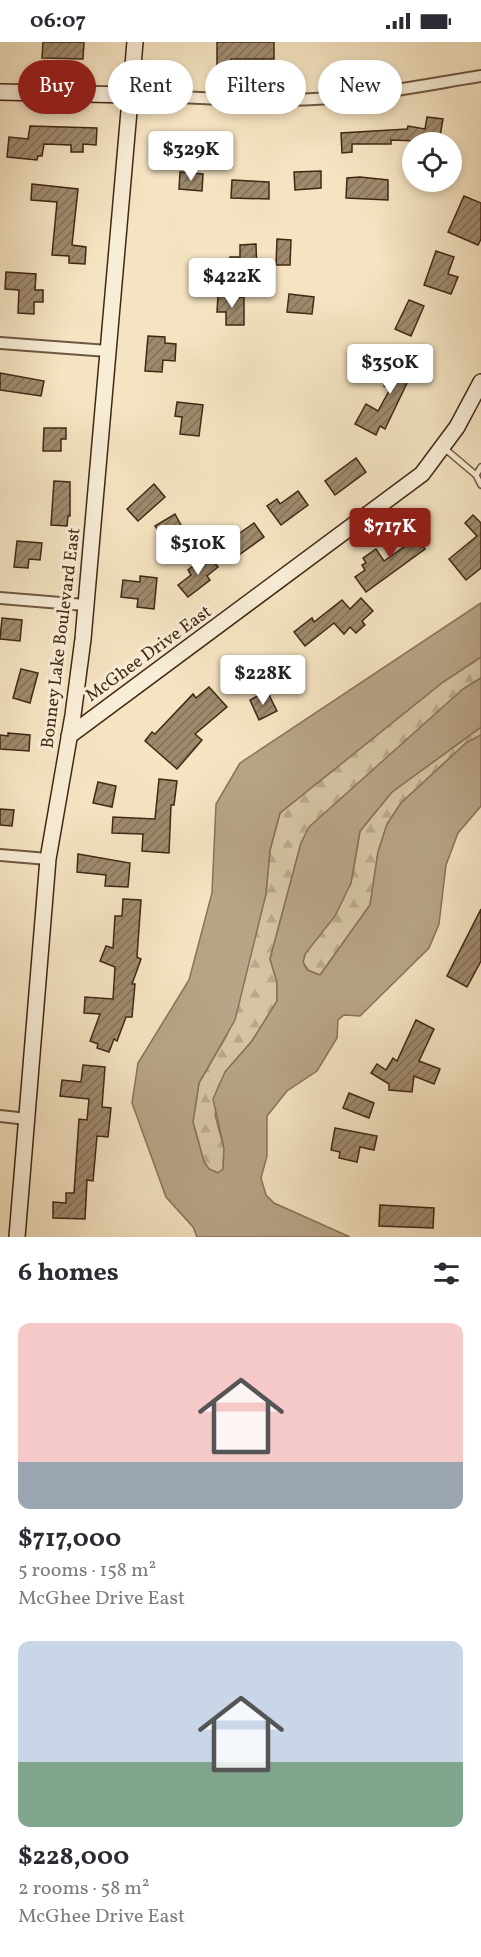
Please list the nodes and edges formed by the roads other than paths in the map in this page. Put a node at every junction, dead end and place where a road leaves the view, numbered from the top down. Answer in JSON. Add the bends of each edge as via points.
{"nodes":[{"id":1,"x":135,"y":42,"type":"edge"},
{"id":2,"x":133,"y":60,"type":"edge"},
{"id":3,"x":481,"y":76,"type":"edge"},
{"id":4,"x":0,"y":92,"type":"edge"},
{"id":5,"x":108,"y":94,"type":"edge"},
{"id":6,"x":193,"y":97,"type":"edge"},
{"id":7,"x":128,"y":114,"type":"edge"},
{"id":8,"x":0,"y":343,"type":"edge"},
{"id":9,"x":108,"y":351,"type":"junction"},
{"id":10,"x":481,"y":382,"type":"edge"},
{"id":11,"x":444,"y":448,"type":"junction"},
{"id":12,"x":481,"y":467,"type":"edge"},
{"id":13,"x":476,"y":475,"type":"junction"},
{"id":14,"x":481,"y":486,"type":"edge"},
{"id":15,"x":0,"y":598,"type":"edge"},
{"id":16,"x":85,"y":605,"type":"junction"},
{"id":17,"x":69,"y":736,"type":"junction"},
{"id":18,"x":0,"y":855,"type":"edge"},
{"id":19,"x":48,"y":859,"type":"junction"},
{"id":20,"x":0,"y":1116,"type":"edge"},
{"id":21,"x":27,"y":1119,"type":"junction"},
{"id":22,"x":17,"y":1237,"type":"edge"}],
"edges":[{"from":1,"to":2,"type":"street","name":"Bonney Lake Boulevard East"},
{"from":3,"to":6,"type":"street","via":[[329,98]]},
{"from":4,"to":5,"type":"street"},
{"from":7,"to":9,"type":"street","name":"Bonney Lake Boulevard East"},
{"from":8,"to":9,"type":"street"},
{"from":9,"to":16,"type":"street","name":"Bonney Lake Boulevard East"},
{"from":10,"to":11,"type":"street","name":"McGhee Drive East"},
{"from":11,"to":13,"type":"lane"},
{"from":11,"to":17,"type":"street","name":"McGhee Drive East","via":[[407,487]]},
{"from":12,"to":13,"type":"lane"},
{"from":13,"to":14,"type":"lane"},
{"from":15,"to":16,"type":"street"},
{"from":16,"to":17,"type":"street","name":"Bonney Lake Boulevard East"},
{"from":17,"to":19,"type":"street","name":"Bonney Lake Boulevard East"},
{"from":18,"to":19,"type":"street"},
{"from":19,"to":21,"type":"street","name":"Bonney Lake Boulevard East"},
{"from":20,"to":21,"type":"street"},
{"from":21,"to":22,"type":"street","name":"Bonney Lake Boulevard East"}]}
